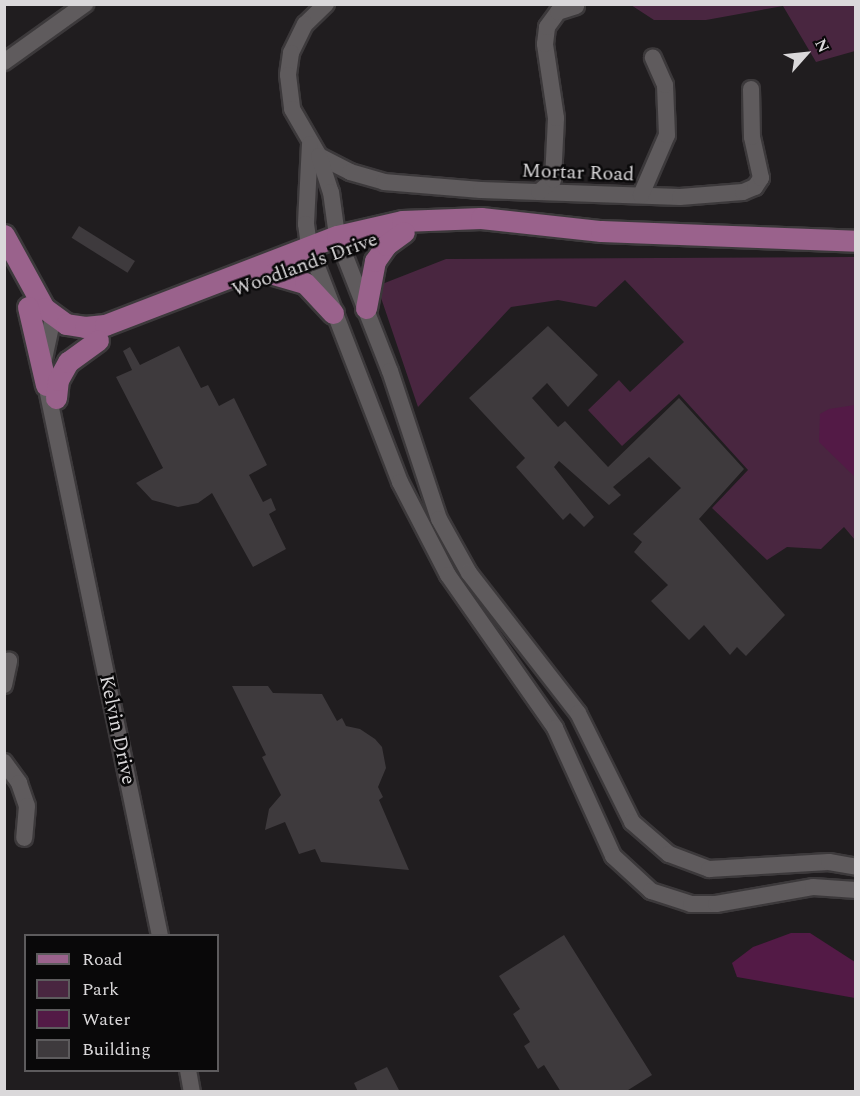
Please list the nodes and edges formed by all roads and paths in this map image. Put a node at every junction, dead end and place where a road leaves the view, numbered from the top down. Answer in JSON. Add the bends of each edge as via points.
{"nodes":[{"id":1,"x":85,"y":4,"type":"edge"},
{"id":2,"x":326,"y":4,"type":"edge"},
{"id":3,"x":576,"y":6,"type":"dead end"},
{"id":4,"x":653,"y":58,"type":"dead end"},
{"id":5,"x":4,"y":62,"type":"edge"},
{"id":6,"x":751,"y":89,"type":"dead end"},
{"id":7,"x":315,"y":150,"type":"junction"},
{"id":8,"x":539,"y":192,"type":"junction"},
{"id":9,"x":641,"y":195,"type":"junction"},
{"id":10,"x":601,"y":231,"type":"junction"},
{"id":11,"x":404,"y":232,"type":"junction"},
{"id":12,"x":4,"y":235,"type":"edge"},
{"id":13,"x":855,"y":241,"type":"edge"},
{"id":14,"x":339,"y":242,"type":"junction"},
{"id":15,"x":311,"y":253,"type":"junction"},
{"id":16,"x":4,"y":255,"type":"edge"},
{"id":17,"x":273,"y":274,"type":"junction"},
{"id":18,"x":28,"y":307,"type":"junction"},
{"id":19,"x":366,"y":308,"type":"junction"},
{"id":20,"x":333,"y":313,"type":"junction"},
{"id":21,"x":53,"y":325,"type":"junction"},
{"id":22,"x":98,"y":340,"type":"junction"},
{"id":23,"x":51,"y":392,"type":"junction"},
{"id":24,"x":9,"y":661,"type":"dead end"},
{"id":25,"x":4,"y":685,"type":"edge"},
{"id":26,"x":4,"y":762,"type":"edge"},
{"id":27,"x":24,"y":838,"type":"dead end"},
{"id":28,"x":855,"y":867,"type":"edge"},
{"id":29,"x":855,"y":890,"type":"edge"},
{"id":30,"x":160,"y":934,"type":"edge"},
{"id":31,"x":188,"y":1072,"type":"edge"},
{"id":32,"x":192,"y":1092,"type":"edge"}],
"edges":[{"from":1,"to":5,"type":"street"},
{"from":2,"to":7,"type":"street","via":[[305,24],[289,64],[292,109]]},
{"from":3,"to":8,"type":"street","via":[[558,12],[547,27],[545,44],[556,118],[554,180]]},
{"from":4,"to":9,"type":"street","via":[[665,85],[667,135]]},
{"from":6,"to":9,"type":"street","name":"Mortar Road","via":[[752,136],[761,175],[755,187],[735,193]]},
{"from":7,"to":8,"type":"street","name":"Mortar Road","via":[[350,172],[384,182]]},
{"from":7,"to":14,"type":"street","via":[[331,192]]},
{"from":7,"to":15,"type":"street","via":[[306,225]]},
{"from":8,"to":9,"type":"street","name":"Mortar Road"},
{"from":10,"to":11,"type":"main road","name":"Woodlands Drive"},
{"from":10,"to":13,"type":"main road","name":"Woodlands Drive"},
{"from":10,"to":14,"type":"main road","name":"Woodlands Drive","via":[[454,218],[402,221]]},
{"from":11,"to":14,"type":"main road","name":"Woodlands Drive"},
{"from":11,"to":19,"type":"main road","via":[[386,245],[375,261]]},
{"from":12,"to":21,"type":"main road"},
{"from":14,"to":15,"type":"main road","name":"Woodlands Drive"},
{"from":14,"to":19,"type":"street"},
{"from":15,"to":17,"type":"main road","name":"Woodlands Drive"},
{"from":15,"to":20,"type":"street"},
{"from":15,"to":21,"type":"main road","name":"Woodlands Drive","via":[[105,325]]},
{"from":16,"to":18,"type":"main road"},
{"from":17,"to":20,"type":"main road","via":[[305,283]]},
{"from":17,"to":22,"type":"main road","name":"Woodlands Drive"},
{"from":18,"to":21,"type":"main road"},
{"from":18,"to":23,"type":"main road"},
{"from":19,"to":28,"type":"street","via":[[424,486],[452,546],[578,713],[632,822],[669,854],[709,869],[829,862]]},
{"from":20,"to":29,"type":"street","via":[[419,523],[448,575],[555,728],[597,824],[614,856],[633,878],[651,891],[691,904],[716,904],[813,887]]},
{"from":21,"to":22,"type":"main road","name":"Woodlands Drive","via":[[75,340]]},
{"from":21,"to":23,"type":"street","name":"Kelvin Drive","via":[[44,355]]},
{"from":22,"to":23,"type":"main road","via":[[64,367]]},
{"from":23,"to":30,"type":"street","name":"Kelvin Drive"},
{"from":24,"to":25,"type":"street"},
{"from":26,"to":27,"type":"street","via":[[24,794],[28,818]]},
{"from":31,"to":32,"type":"street"}]}
